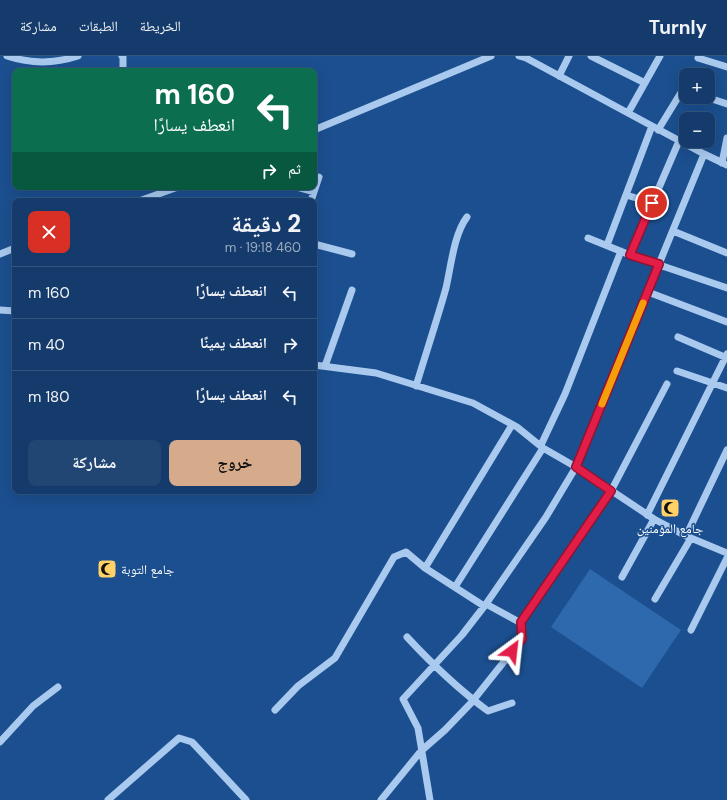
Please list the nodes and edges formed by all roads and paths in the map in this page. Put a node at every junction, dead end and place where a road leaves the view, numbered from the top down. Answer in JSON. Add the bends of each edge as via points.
{"nodes":[{"id":1,"x":7,"y":56,"type":"edge"},
{"id":2,"x":78,"y":56,"type":"edge"},
{"id":3,"x":122,"y":56,"type":"edge"},
{"id":4,"x":491,"y":56,"type":"edge"},
{"id":5,"x":569,"y":56,"type":"edge"},
{"id":6,"x":591,"y":56,"type":"edge"},
{"id":7,"x":660,"y":56,"type":"edge"},
{"id":8,"x":699,"y":56,"type":"edge"},
{"id":9,"x":524,"y":57,"type":"edge"},
{"id":10,"x":727,"y":67,"type":"edge"},
{"id":11,"x":123,"y":68,"type":"edge"},
{"id":12,"x":559,"y":76,"type":"junction"},
{"id":13,"x":645,"y":83,"type":"junction"},
{"id":14,"x":679,"y":94,"type":"edge"},
{"id":15,"x":715,"y":100,"type":"edge"},
{"id":16,"x":727,"y":104,"type":"edge"},
{"id":17,"x":628,"y":113,"type":"junction"},
{"id":18,"x":655,"y":128,"type":"junction"},
{"id":19,"x":317,"y":129,"type":"edge"},
{"id":20,"x":727,"y":138,"type":"edge"},
{"id":21,"x":679,"y":141,"type":"joint"},
{"id":22,"x":692,"y":148,"type":"edge"},
{"id":23,"x":704,"y":154,"type":"junction"},
{"id":24,"x":724,"y":164,"type":"edge"},
{"id":25,"x":319,"y":177,"type":"dead end"},
{"id":26,"x":317,"y":183,"type":"edge"},
{"id":27,"x":170,"y":190,"type":"edge"},
{"id":28,"x":307,"y":190,"type":"edge"},
{"id":29,"x":314,"y":192,"type":"joint"},
{"id":30,"x":626,"y":195,"type":"junction"},
{"id":31,"x":147,"y":198,"type":"edge"},
{"id":32,"x":312,"y":198,"type":"edge"},
{"id":33,"x":652,"y":203,"type":"junction"},
{"id":34,"x":467,"y":217,"type":"dead end"},
{"id":35,"x":673,"y":231,"type":"junction"},
{"id":36,"x":588,"y":238,"type":"dead end"},
{"id":37,"x":317,"y":245,"type":"edge"},
{"id":38,"x":607,"y":245,"type":"junction"},
{"id":39,"x":12,"y":249,"type":"edge"},
{"id":40,"x":622,"y":251,"type":"junction"},
{"id":41,"x":727,"y":253,"type":"edge"},
{"id":42,"x":0,"y":254,"type":"edge"},
{"id":43,"x":352,"y":254,"type":"dead end"},
{"id":44,"x":630,"y":255,"type":"junction"},
{"id":45,"x":659,"y":264,"type":"junction"},
{"id":46,"x":727,"y":288,"type":"edge"},
{"id":47,"x":352,"y":290,"type":"dead end"},
{"id":48,"x":648,"y":292,"type":"junction"},
{"id":49,"x":2,"y":309,"type":"edge"},
{"id":50,"x":12,"y":311,"type":"edge"},
{"id":51,"x":727,"y":322,"type":"edge"},
{"id":52,"x":678,"y":336,"type":"dead end"},
{"id":53,"x":726,"y":356,"type":"edge"},
{"id":54,"x":317,"y":365,"type":"edge"},
{"id":55,"x":325,"y":366,"type":"junction"},
{"id":56,"x":677,"y":370,"type":"dead end"},
{"id":57,"x":712,"y":383,"type":"junction"},
{"id":58,"x":667,"y":384,"type":"dead end"},
{"id":59,"x":416,"y":386,"type":"junction"},
{"id":60,"x":727,"y":388,"type":"edge"},
{"id":61,"x":512,"y":425,"type":"junction"},
{"id":62,"x":542,"y":446,"type":"junction"},
{"id":63,"x":727,"y":450,"type":"edge"},
{"id":64,"x":576,"y":467,"type":"junction"},
{"id":65,"x":611,"y":491,"type":"junction"},
{"id":66,"x":650,"y":517,"type":"junction"},
{"id":67,"x":689,"y":537,"type":"junction"},
{"id":68,"x":727,"y":553,"type":"edge"},
{"id":69,"x":727,"y":558,"type":"edge"},
{"id":70,"x":425,"y":568,"type":"junction"},
{"id":71,"x":622,"y":577,"type":"dead end"},
{"id":72,"x":455,"y":587,"type":"junction"},
{"id":73,"x":656,"y":599,"type":"dead end"},
{"id":74,"x":485,"y":605,"type":"junction"},
{"id":75,"x":521,"y":622,"type":"junction"},
{"id":76,"x":691,"y":630,"type":"dead end"},
{"id":77,"x":407,"y":636,"type":"dead end"},
{"id":78,"x":434,"y":666,"type":"junction"},
{"id":79,"x":58,"y":687,"type":"dead end"},
{"id":80,"x":473,"y":700,"type":"junction"},
{"id":81,"x":512,"y":703,"type":"dead end"},
{"id":82,"x":275,"y":710,"type":"dead end"},
{"id":83,"x":0,"y":742,"type":"edge"},
{"id":84,"x":421,"y":750,"type":"junction"},
{"id":85,"x":108,"y":800,"type":"edge"},
{"id":86,"x":246,"y":800,"type":"edge"},
{"id":87,"x":382,"y":800,"type":"edge"},
{"id":88,"x":430,"y":800,"type":"edge"}],
"edges":[{"from":1,"to":2,"type":"street","via":[[21,61],[45,63]]},
{"from":3,"to":11,"type":"street"},
{"from":4,"to":19,"type":"street"},
{"from":5,"to":12,"type":"street"},
{"from":6,"to":13,"type":"street"},
{"from":7,"to":13,"type":"street"},
{"from":8,"to":10,"type":"street","via":[[698,58]]},
{"from":9,"to":12,"type":"street"},
{"from":12,"to":17,"type":"street"},
{"from":13,"to":17,"type":"street"},
{"from":14,"to":18,"type":"street"},
{"from":15,"to":16,"type":"street"},
{"from":17,"to":18,"type":"street"},
{"from":18,"to":21,"type":"street"},
{"from":18,"to":30,"type":"street"},
{"from":20,"to":24,"type":"street"},
{"from":21,"to":33,"type":"street"},
{"from":22,"to":23,"type":"street"},
{"from":23,"to":24,"type":"street"},
{"from":23,"to":35,"type":"street"},
{"from":25,"to":26,"type":"street"},
{"from":27,"to":31,"type":"street"},
{"from":28,"to":29,"type":"street"},
{"from":29,"to":32,"type":"street"},
{"from":30,"to":33,"type":"street"},
{"from":30,"to":38,"type":"street"},
{"from":33,"to":44,"type":"street"},
{"from":34,"to":59,"type":"street","via":[[455,248],[446,288]]},
{"from":35,"to":41,"type":"street"},
{"from":35,"to":45,"type":"street"},
{"from":36,"to":38,"type":"street"},
{"from":37,"to":43,"type":"street"},
{"from":38,"to":40,"type":"street"},
{"from":39,"to":42,"type":"street"},
{"from":40,"to":44,"type":"street"},
{"from":40,"to":62,"type":"street","via":[[566,394]]},
{"from":44,"to":45,"type":"street"},
{"from":45,"to":46,"type":"street"},
{"from":45,"to":48,"type":"street"},
{"from":47,"to":55,"type":"street"},
{"from":48,"to":51,"type":"street"},
{"from":48,"to":64,"type":"street"},
{"from":49,"to":50,"type":"street"},
{"from":52,"to":53,"type":"street"},
{"from":53,"to":57,"type":"street"},
{"from":54,"to":55,"type":"street"},
{"from":55,"to":59,"type":"street","via":[[376,373]]},
{"from":56,"to":57,"type":"street"},
{"from":57,"to":60,"type":"street"},
{"from":57,"to":66,"type":"street"},
{"from":58,"to":65,"type":"street"},
{"from":59,"to":61,"type":"street","via":[[473,403]]},
{"from":61,"to":62,"type":"street"},
{"from":61,"to":70,"type":"street"},
{"from":62,"to":64,"type":"street"},
{"from":62,"to":72,"type":"street"},
{"from":63,"to":67,"type":"street"},
{"from":64,"to":65,"type":"street"},
{"from":64,"to":74,"type":"street"},
{"from":65,"to":66,"type":"street"},
{"from":65,"to":75,"type":"street"},
{"from":66,"to":67,"type":"street"},
{"from":66,"to":71,"type":"street"},
{"from":67,"to":68,"type":"street"},
{"from":67,"to":73,"type":"street"},
{"from":69,"to":76,"type":"street"},
{"from":70,"to":72,"type":"street"},
{"from":70,"to":82,"type":"street","via":[[406,552],[394,557],[335,658],[298,686]]},
{"from":72,"to":74,"type":"street"},
{"from":74,"to":75,"type":"street"},
{"from":74,"to":78,"type":"street"},
{"from":75,"to":80,"type":"street","via":[[522,639]]},
{"from":77,"to":78,"type":"street"},
{"from":78,"to":80,"type":"street"},
{"from":78,"to":84,"type":"street","via":[[403,699],[418,728]]},
{"from":79,"to":83,"type":"street","via":[[33,706]]},
{"from":80,"to":81,"type":"street","via":[[488,711]]},
{"from":80,"to":84,"type":"street","via":[[445,730]]},
{"from":84,"to":87,"type":"street"},
{"from":84,"to":88,"type":"street"},
{"from":85,"to":86,"type":"street","via":[[179,738],[192,742]]}]}
